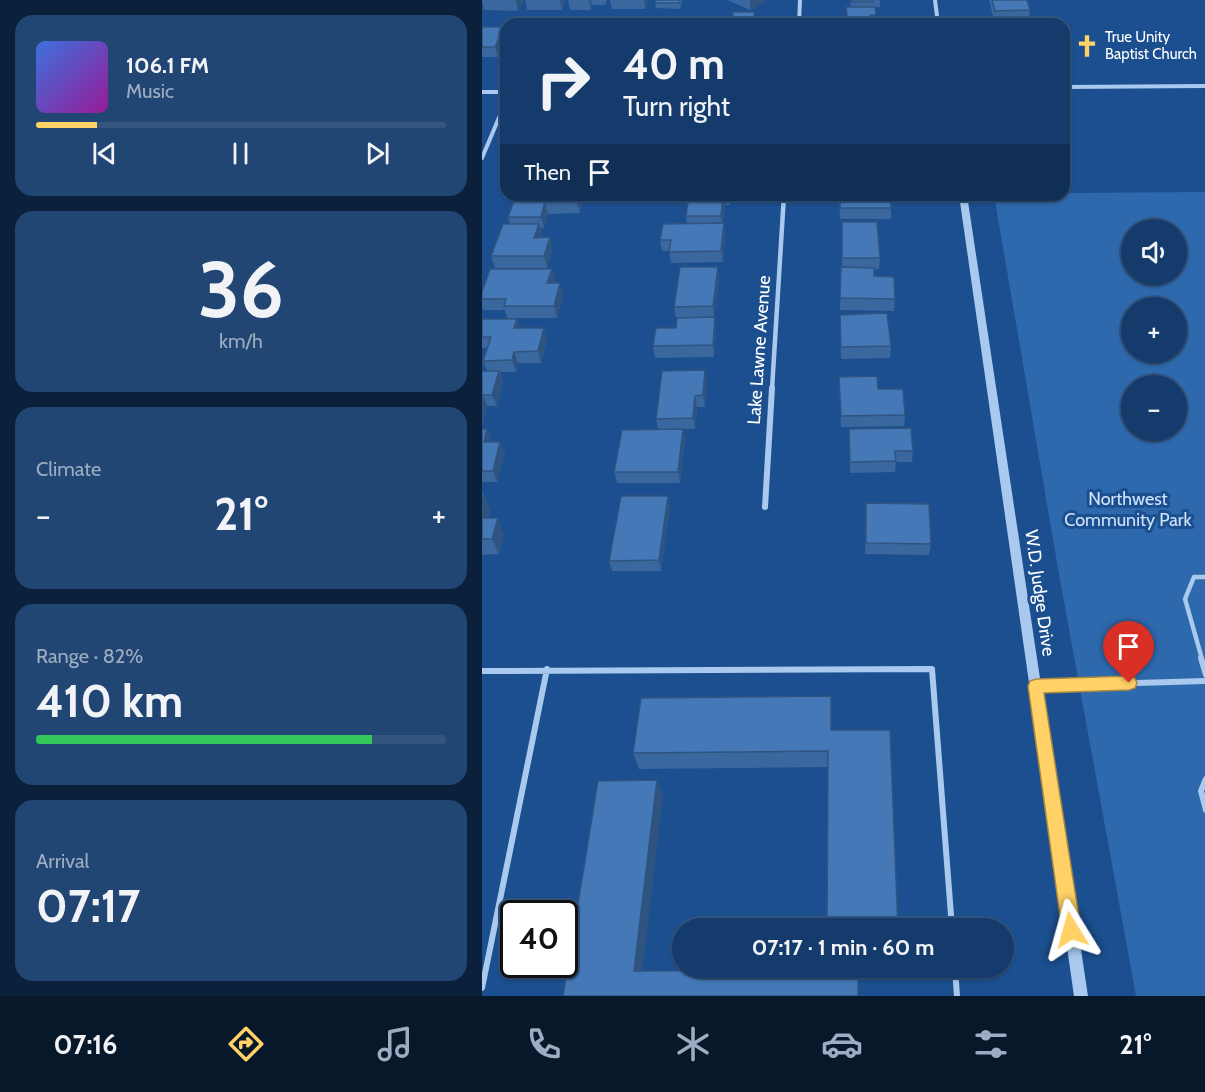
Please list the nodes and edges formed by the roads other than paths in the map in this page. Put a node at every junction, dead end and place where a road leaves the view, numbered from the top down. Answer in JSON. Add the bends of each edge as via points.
{"nodes":[{"id":1,"x":800,"y":0,"type":"edge"},
{"id":2,"x":935,"y":0,"type":"edge"},
{"id":3,"x":799,"y":18,"type":"edge"},
{"id":4,"x":937,"y":18,"type":"edge"},
{"id":5,"x":1205,"y":86,"type":"edge"},
{"id":6,"x":1070,"y":87,"type":"edge"},
{"id":7,"x":482,"y":92,"type":"edge"},
{"id":8,"x":500,"y":92,"type":"edge"},
{"id":9,"x":500,"y":115,"type":"edge"},
{"id":10,"x":482,"y":158,"type":"edge"},
{"id":11,"x":784,"y":201,"type":"edge"},
{"id":12,"x":964,"y":201,"type":"edge"},
{"id":13,"x":765,"y":507,"type":"dead end"},
{"id":14,"x":1205,"y":577,"type":"edge"},
{"id":15,"x":547,"y":669,"type":"junction"},
{"id":16,"x":482,"y":671,"type":"edge"},
{"id":17,"x":1205,"y":675,"type":"edge"},
{"id":18,"x":1205,"y":681,"type":"edge"},
{"id":19,"x":1036,"y":686,"type":"junction"},
{"id":20,"x":1205,"y":779,"type":"edge"},
{"id":21,"x":1205,"y":810,"type":"edge"},
{"id":22,"x":951,"y":918,"type":"edge"},
{"id":23,"x":956,"y":978,"type":"edge"},
{"id":24,"x":482,"y":988,"type":"edge"},
{"id":25,"x":957,"y":996,"type":"edge"},
{"id":26,"x":1081,"y":996,"type":"edge"}],
"edges":[{"from":1,"to":3,"type":"street"},
{"from":2,"to":4,"type":"street"},
{"from":5,"to":6,"type":"street"},
{"from":7,"to":8,"type":"street"},
{"from":9,"to":10,"type":"street"},
{"from":11,"to":13,"type":"street","name":"Lake Lawne Avenue"},
{"from":12,"to":19,"type":"street","name":"W.D. Judge Drive"},
{"from":14,"to":17,"type":"lane","via":[[1194,577],[1186,599]]},
{"from":15,"to":16,"type":"lane"},
{"from":15,"to":22,"type":"lane","via":[[932,669]]},
{"from":15,"to":24,"type":"lane"},
{"from":18,"to":19,"type":"lane"},
{"from":19,"to":26,"type":"street","name":"W.D. Judge Drive"},
{"from":20,"to":21,"type":"lane","via":[[1201,790]]},
{"from":23,"to":25,"type":"lane"}]}
